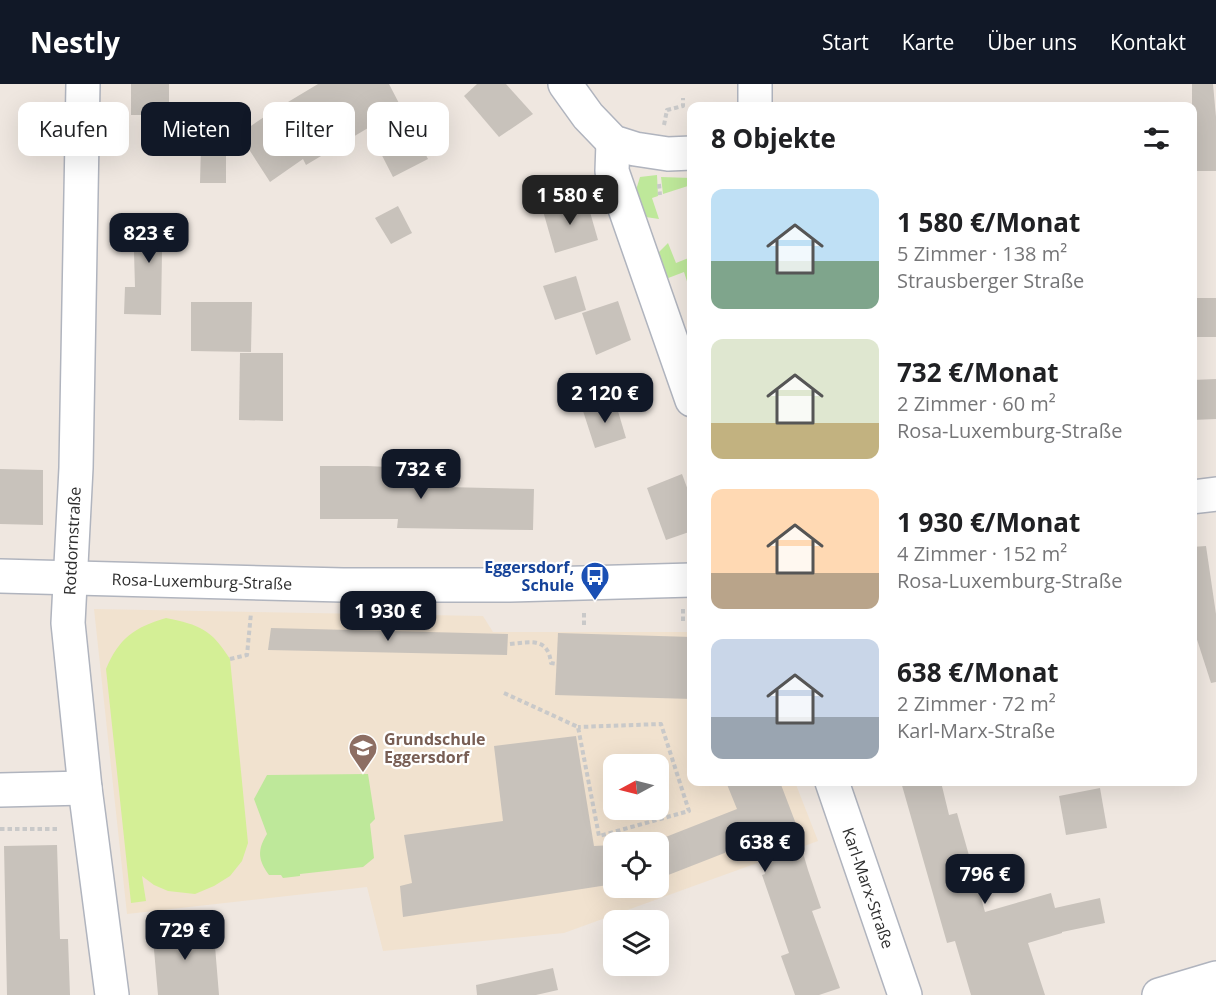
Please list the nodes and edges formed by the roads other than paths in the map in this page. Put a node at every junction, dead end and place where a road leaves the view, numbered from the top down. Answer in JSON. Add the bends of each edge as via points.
{"nodes":[{"id":1,"x":83,"y":84,"type":"edge"},
{"id":2,"x":564,"y":84,"type":"edge"},
{"id":3,"x":755,"y":84,"type":"edge"},
{"id":4,"x":755,"y":102,"type":"edge"},
{"id":5,"x":613,"y":142,"type":"junction"},
{"id":6,"x":687,"y":153,"type":"edge"},
{"id":7,"x":687,"y":386,"type":"edge"},
{"id":8,"x":1216,"y":494,"type":"edge"},
{"id":9,"x":1197,"y":496,"type":"edge"},
{"id":10,"x":0,"y":576,"type":"edge"},
{"id":11,"x":71,"y":579,"type":"junction"},
{"id":12,"x":687,"y":580,"type":"edge"},
{"id":13,"x":833,"y":786,"type":"edge"},
{"id":14,"x":85,"y":788,"type":"junction"},
{"id":15,"x":0,"y":790,"type":"edge"},
{"id":16,"x":1216,"y":978,"type":"edge"},
{"id":17,"x":112,"y":995,"type":"edge"},
{"id":18,"x":906,"y":995,"type":"edge"},
{"id":19,"x":1159,"y":995,"type":"edge"}],
"edges":[{"from":1,"to":11,"type":"street","name":"Rotdornstraße"},
{"from":2,"to":5,"type":"street"},
{"from":3,"to":4,"type":"street"},
{"from":5,"to":6,"type":"street","via":[[668,154]]},
{"from":5,"to":7,"type":"street","via":[[612,171]]},
{"from":8,"to":9,"type":"street"},
{"from":10,"to":11,"type":"street","name":"Rosa-Luxemburg-Straße"},
{"from":11,"to":12,"type":"street","name":"Rosa-Luxemburg-Straße","via":[[379,585]]},
{"from":11,"to":14,"type":"street","name":"Rotdornstraße","via":[[68,623]]},
{"from":13,"to":18,"type":"street","name":"Karl-Marx-Straße"},
{"from":14,"to":15,"type":"street"},
{"from":14,"to":17,"type":"street","name":"Rotdornstraße"},
{"from":16,"to":19,"type":"street"}]}
